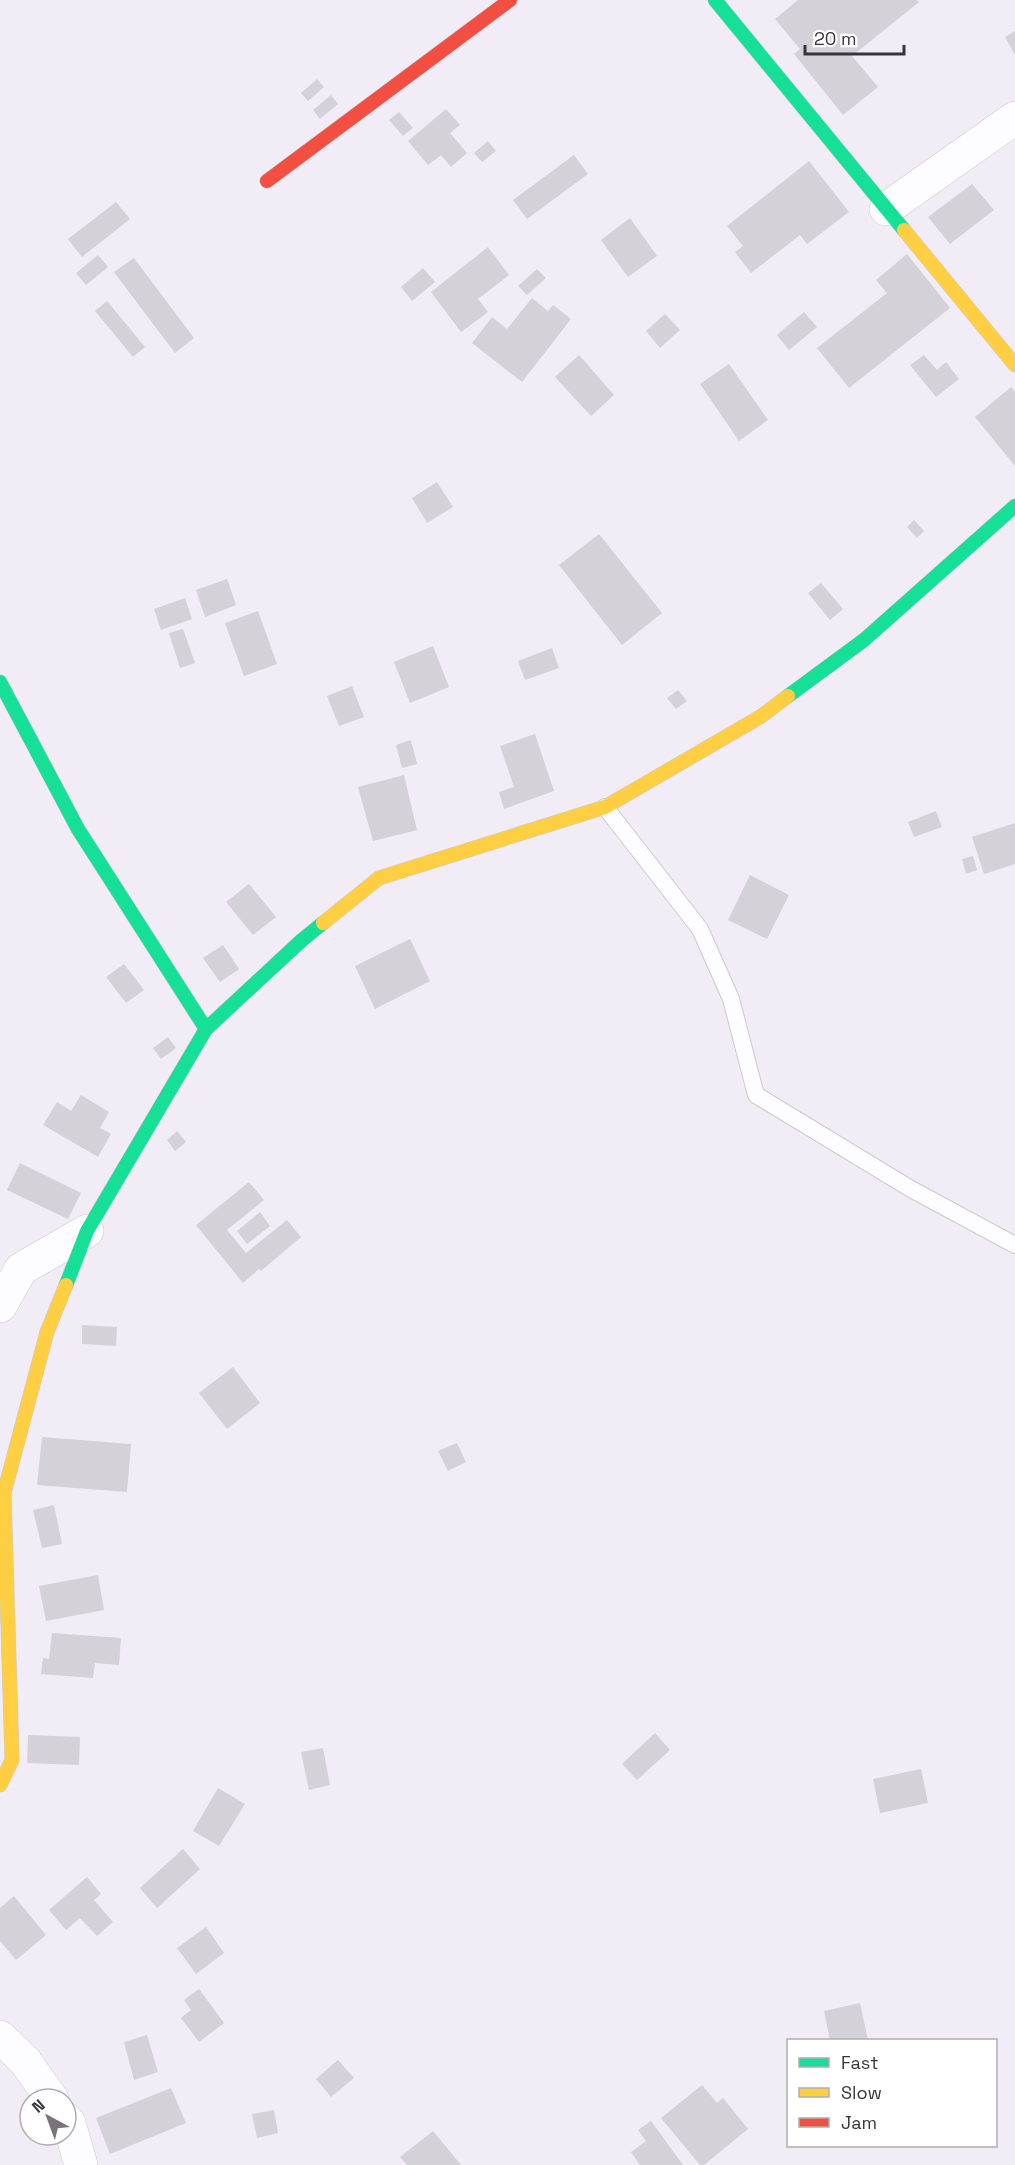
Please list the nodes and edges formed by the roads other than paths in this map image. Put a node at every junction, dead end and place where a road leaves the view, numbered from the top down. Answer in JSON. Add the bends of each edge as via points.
{"nodes":[{"id":1,"x":510,"y":0,"type":"edge"},
{"id":2,"x":715,"y":0,"type":"edge"},
{"id":3,"x":1015,"y":118,"type":"edge"},
{"id":4,"x":267,"y":181,"type":"dead end"},
{"id":5,"x":886,"y":209,"type":"junction"},
{"id":6,"x":1015,"y":365,"type":"edge"},
{"id":7,"x":1015,"y":506,"type":"edge"},
{"id":8,"x":0,"y":682,"type":"edge"},
{"id":9,"x":605,"y":807,"type":"junction"},
{"id":10,"x":206,"y":1029,"type":"junction"},
{"id":11,"x":87,"y":1231,"type":"junction"},
{"id":12,"x":1015,"y":1245,"type":"edge"},
{"id":13,"x":0,"y":1306,"type":"edge"},
{"id":14,"x":0,"y":1785,"type":"edge"},
{"id":15,"x":0,"y":2037,"type":"edge"},
{"id":16,"x":43,"y":2087,"type":"edge"},
{"id":17,"x":76,"y":2147,"type":"edge"},
{"id":18,"x":81,"y":2165,"type":"edge"}],
"edges":[{"from":1,"to":4,"type":"street"},
{"from":2,"to":5,"type":"street"},
{"from":3,"to":5,"type":"street"},
{"from":5,"to":6,"type":"street"},
{"from":7,"to":9,"type":"street","via":[[864,640],[760,717]]},
{"from":8,"to":10,"type":"street","via":[[78,829]]},
{"from":9,"to":10,"type":"street","via":[[379,878],[302,940]]},
{"from":9,"to":12,"type":"lane","via":[[700,929],[731,999],[756,1095],[911,1189]]},
{"from":10,"to":11,"type":"street"},
{"from":11,"to":13,"type":"street","via":[[21,1269]]},
{"from":11,"to":14,"type":"street","via":[[47,1332],[4,1493],[12,1760]]},
{"from":15,"to":16,"type":"street","via":[[25,2061]]},
{"from":17,"to":18,"type":"street"}]}
